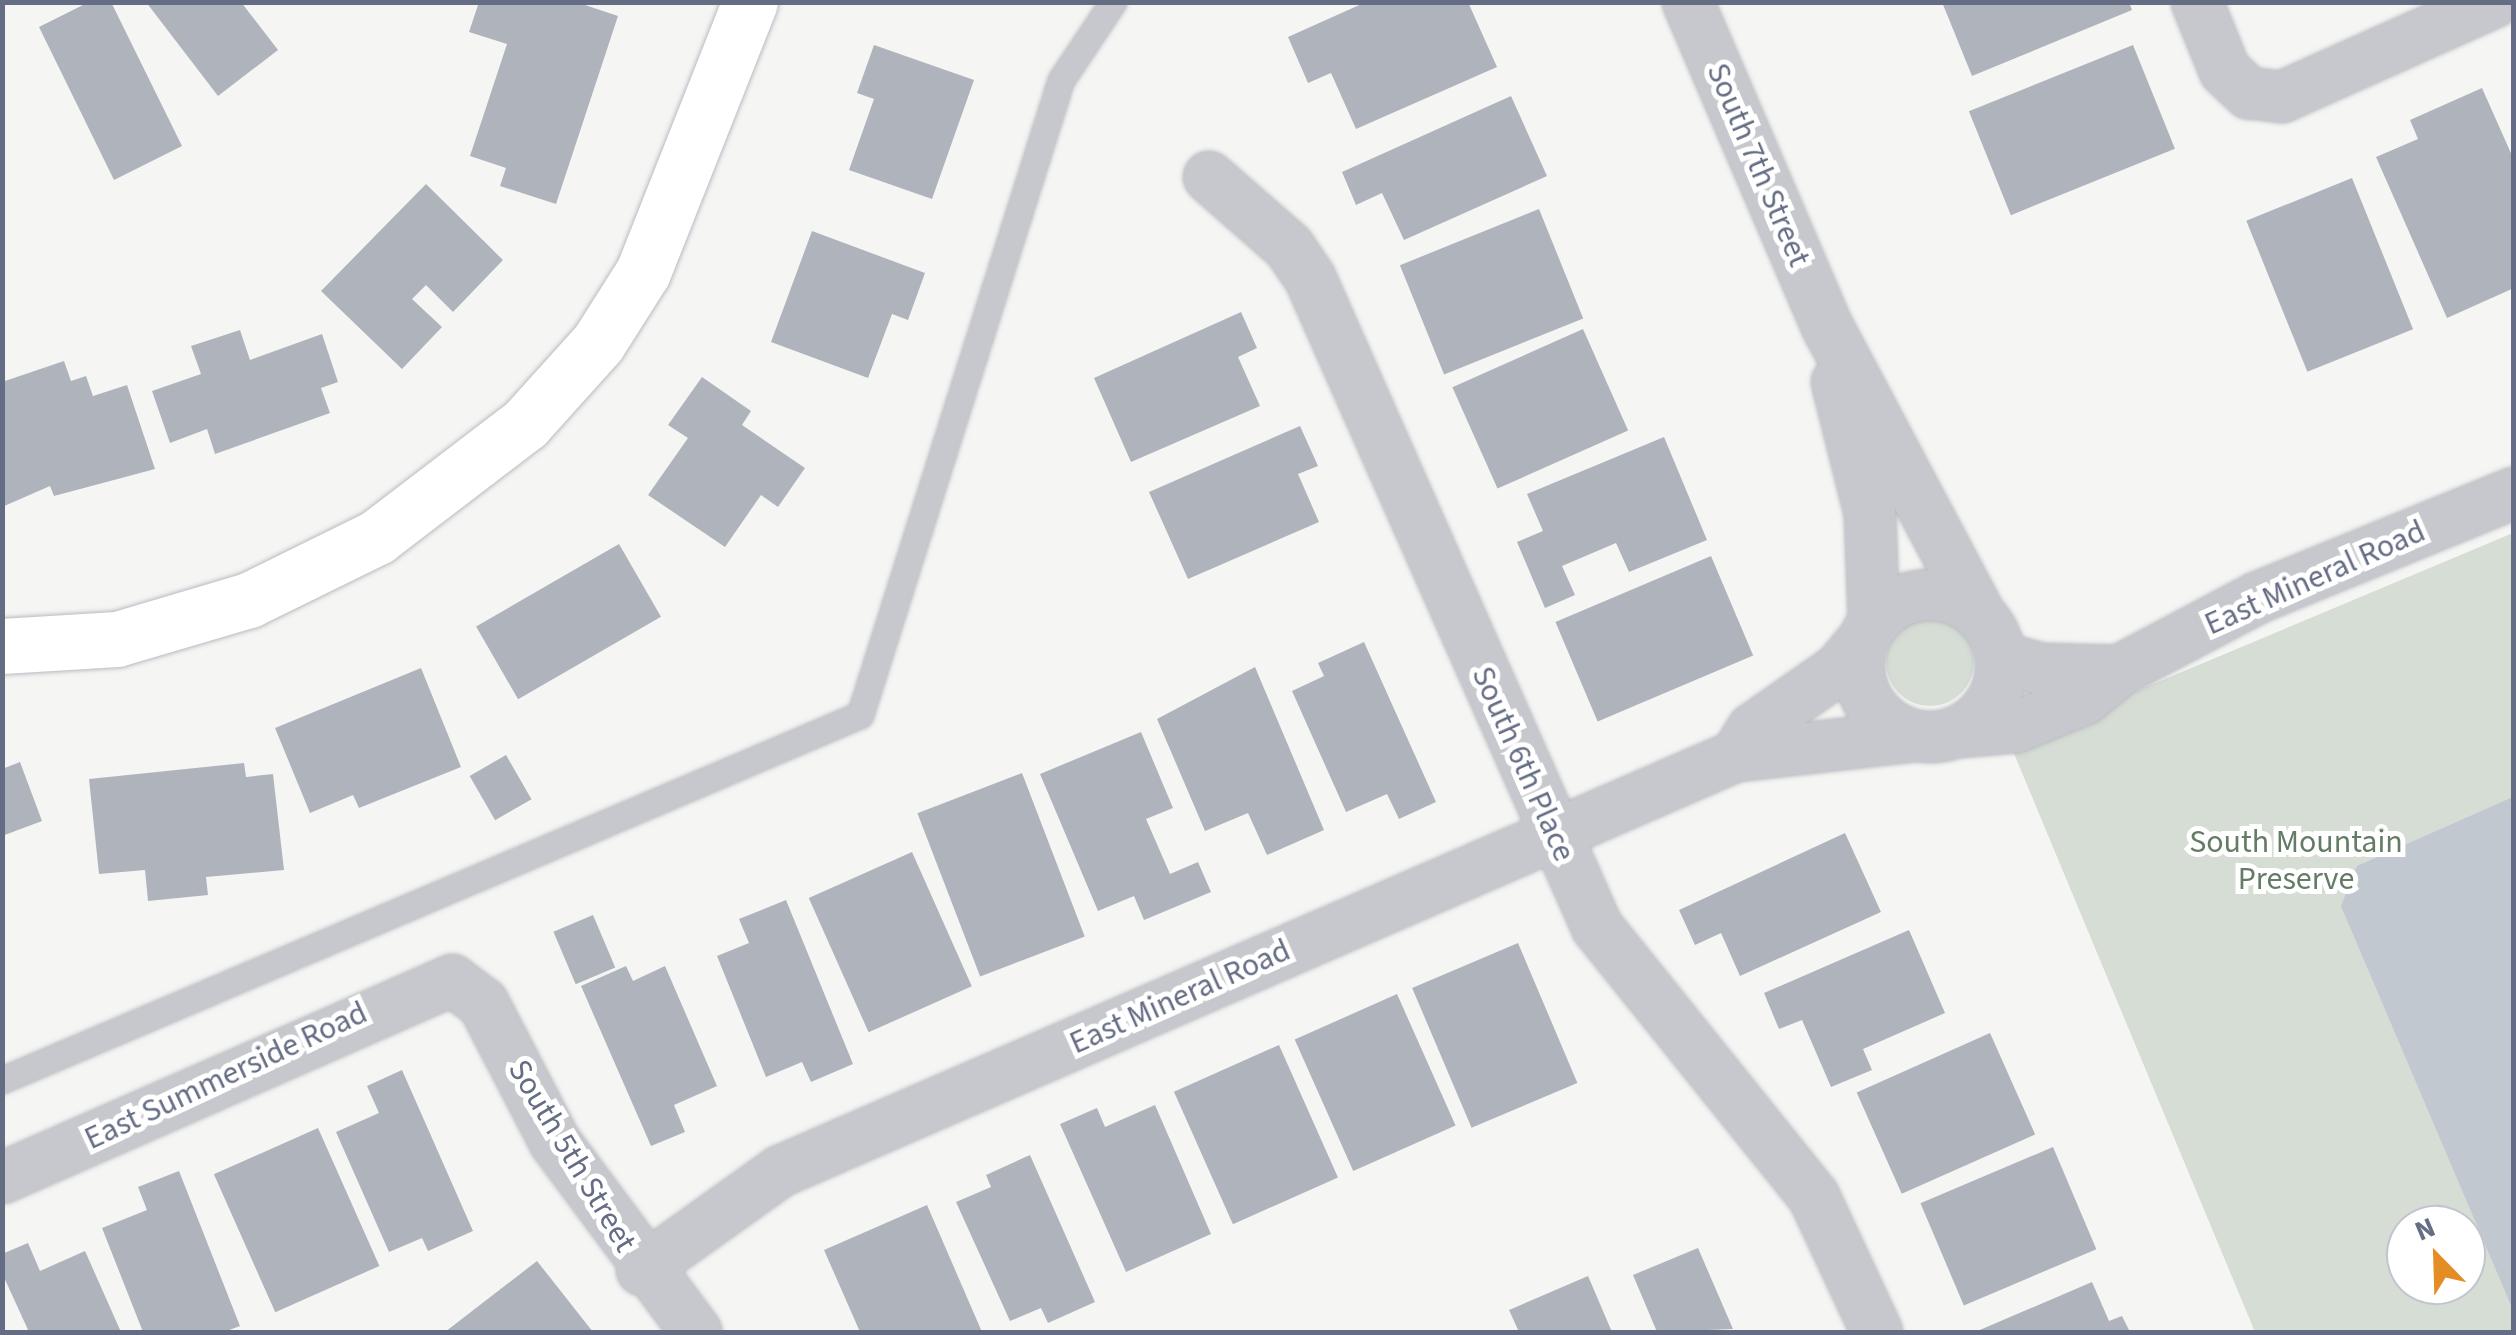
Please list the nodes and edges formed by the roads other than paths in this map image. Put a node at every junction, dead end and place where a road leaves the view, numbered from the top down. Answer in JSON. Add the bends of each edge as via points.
{"nodes":[{"id":1,"x":750,"y":2,"type":"edge"},
{"id":2,"x":1113,"y":2,"type":"edge"},
{"id":3,"x":1688,"y":2,"type":"edge"},
{"id":4,"x":2198,"y":2,"type":"edge"},
{"id":5,"x":2494,"y":2,"type":"edge"},
{"id":6,"x":1209,"y":176,"type":"dead end"},
{"id":7,"x":1828,"y":328,"type":"junction"},
{"id":8,"x":2514,"y":492,"type":"edge"},
{"id":9,"x":1979,"y":613,"type":"junction"},
{"id":10,"x":1869,"y":630,"type":"junction"},
{"id":11,"x":2,"y":646,"type":"edge"},
{"id":12,"x":2002,"y":658,"type":"junction"},
{"id":13,"x":2120,"y":670,"type":"junction"},
{"id":14,"x":1936,"y":734,"type":"junction"},
{"id":15,"x":1736,"y":756,"type":"junction"},
{"id":16,"x":1552,"y":834,"type":"junction"},
{"id":17,"x":452,"y":980,"type":"joint"},
{"id":18,"x":2,"y":1080,"type":"edge"},
{"id":19,"x":2,"y":1178,"type":"edge"},
{"id":20,"x":642,"y":1270,"type":"junction"},
{"id":21,"x":696,"y":1332,"type":"edge"},
{"id":22,"x":1877,"y":1332,"type":"edge"}],
"edges":[{"from":1,"to":11,"type":"street","via":[[643,272],[598,344],[512,435],[377,537],[250,600],[117,639]]},
{"from":2,"to":18,"type":"lane","via":[[1060,80],[860,715]]},
{"from":3,"to":7,"type":"street","name":"South 7th Street"},
{"from":4,"to":5,"type":"street","via":[[2226,71],[2249,92],[2282,97]]},
{"from":6,"to":16,"type":"street","name":"South 6th Place","via":[[1289,247],[1310,278]]},
{"from":7,"to":9,"type":"street","name":"South 7th Street"},
{"from":7,"to":10,"type":"street","name":"South 7th Street","via":[[1870,513]]},
{"from":8,"to":13,"type":"street","name":"East Mineral Road","via":[[2257,598]]},
{"from":9,"to":10,"type":"street","via":[[1921,594]]},
{"from":9,"to":12,"type":"street","name":"South 7th Street"},
{"from":10,"to":14,"type":"street","name":"South 7th Street","via":[[1866,699]]},
{"from":10,"to":15,"type":"street","name":"East Mineral Road","via":[[1839,670],[1753,728]]},
{"from":12,"to":13,"type":"street","name":"East Mineral Road","via":[[2040,670]]},
{"from":12,"to":14,"type":"street","via":[[1992,702]]},
{"from":13,"to":14,"type":"street","name":"East Mineral Road","via":[[2086,699],[2016,727]]},
{"from":14,"to":15,"type":"street","name":"East Mineral Road"},
{"from":15,"to":16,"type":"street","name":"East Mineral Road"},
{"from":16,"to":20,"type":"street","name":"East Mineral Road","via":[[781,1171]]},
{"from":16,"to":22,"type":"street","name":"South 6th Place","via":[[1598,927],[1814,1197]]},
{"from":17,"to":19,"type":"street","name":"East Summerside Road"},
{"from":17,"to":20,"type":"street","name":"South 5th Street","via":[[483,1003],[556,1142]]},
{"from":20,"to":21,"type":"street","name":"South 5th Street"}]}
